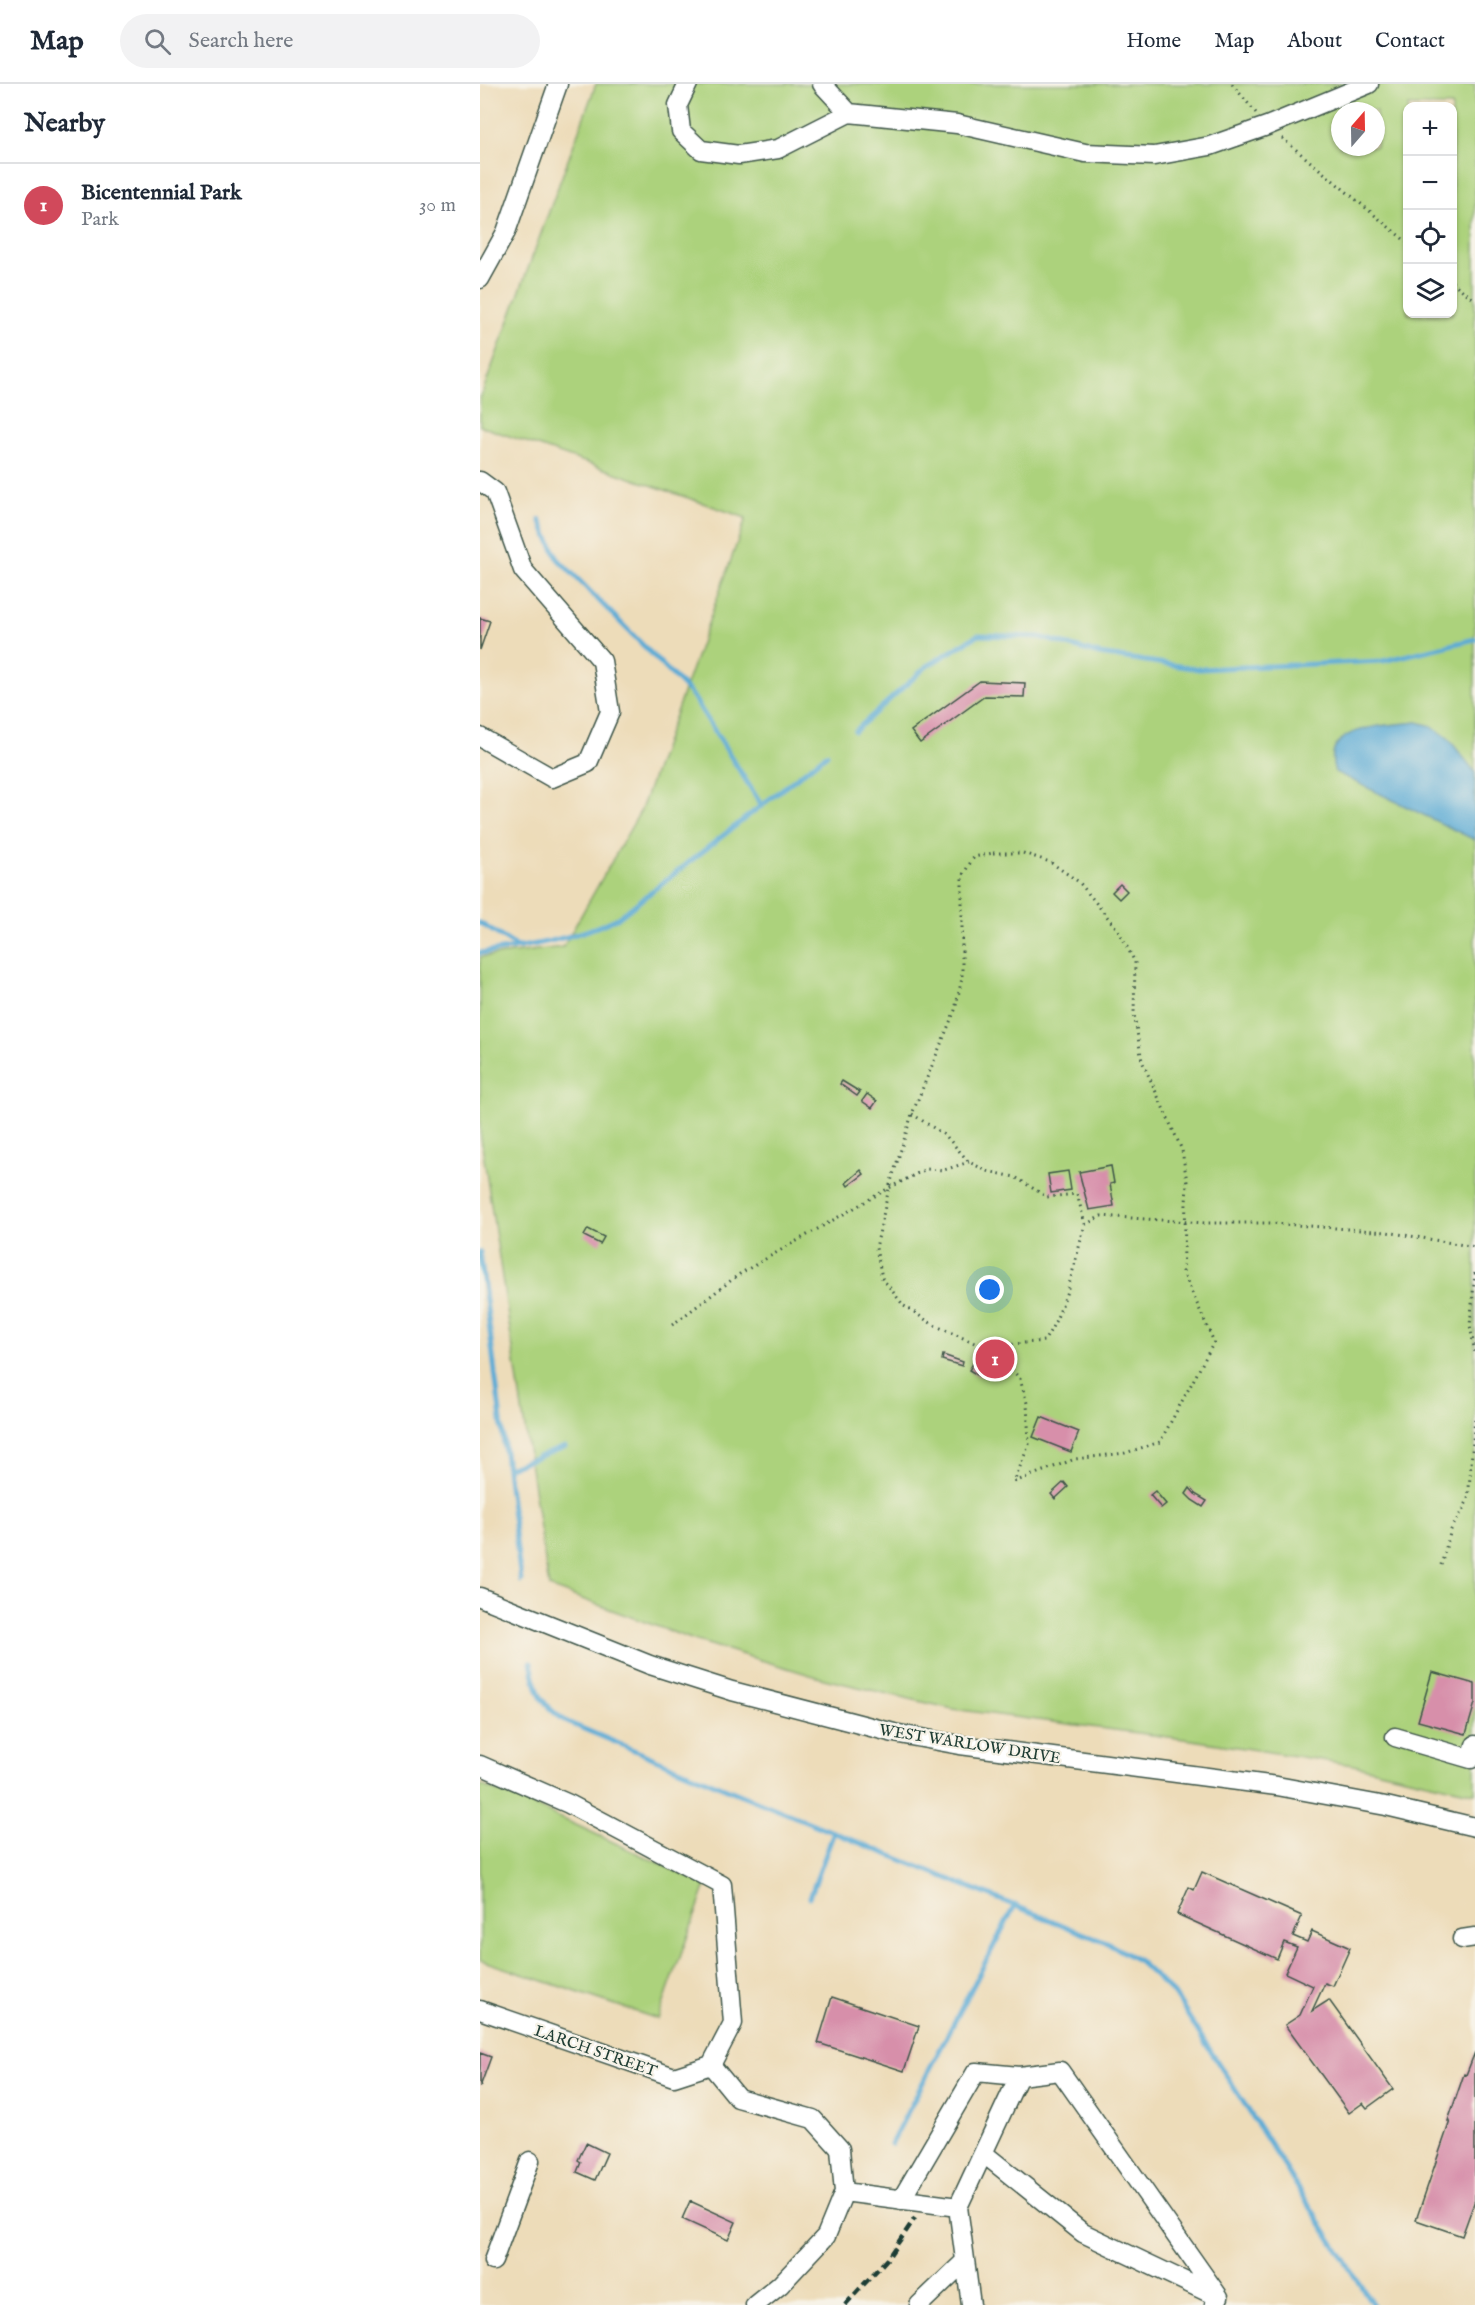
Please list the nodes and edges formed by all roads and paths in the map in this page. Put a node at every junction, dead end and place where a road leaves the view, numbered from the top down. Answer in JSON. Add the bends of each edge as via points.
{"nodes":[{"id":1,"x":558,"y":84,"type":"edge"},
{"id":2,"x":688,"y":84,"type":"edge"},
{"id":3,"x":822,"y":84,"type":"edge"},
{"id":4,"x":1232,"y":84,"type":"edge"},
{"id":5,"x":1369,"y":84,"type":"edge"},
{"id":6,"x":849,"y":113,"type":"junction"},
{"id":7,"x":1267,"y":126,"type":"junction"},
{"id":8,"x":1403,"y":240,"type":"edge"},
{"id":9,"x":480,"y":279,"type":"edge"},
{"id":10,"x":1457,"y":286,"type":"edge"},
{"id":11,"x":1475,"y":300,"type":"edge"},
{"id":12,"x":480,"y":481,"type":"edge"},
{"id":13,"x":480,"y":737,"type":"edge"},
{"id":14,"x":912,"y":1114,"type":"junction"},
{"id":15,"x":969,"y":1162,"type":"junction"},
{"id":16,"x":889,"y":1188,"type":"junction"},
{"id":17,"x":1184,"y":1221,"type":"junction"},
{"id":18,"x":1085,"y":1225,"type":"junction"},
{"id":19,"x":1475,"y":1247,"type":"edge"},
{"id":20,"x":1475,"y":1273,"type":"edge"},
{"id":21,"x":672,"y":1326,"type":"dead end"},
{"id":22,"x":989,"y":1351,"type":"junction"},
{"id":23,"x":1475,"y":1353,"type":"edge"},
{"id":24,"x":1475,"y":1417,"type":"edge"},
{"id":25,"x":1442,"y":1565,"type":"dead end"},
{"id":26,"x":480,"y":1597,"type":"edge"},
{"id":27,"x":1395,"y":1737,"type":"dead end"},
{"id":28,"x":1475,"y":1745,"type":"edge"},
{"id":29,"x":480,"y":1764,"type":"edge"},
{"id":30,"x":1475,"y":1827,"type":"edge"},
{"id":31,"x":480,"y":2010,"type":"edge"},
{"id":32,"x":711,"y":2065,"type":"junction"},
{"id":33,"x":1019,"y":2076,"type":"junction"},
{"id":34,"x":983,"y":2153,"type":"junction"},
{"id":35,"x":530,"y":2161,"type":"dead end"},
{"id":36,"x":844,"y":2192,"type":"junction"},
{"id":37,"x":901,"y":2200,"type":"junction"},
{"id":38,"x":958,"y":2207,"type":"junction"},
{"id":39,"x":493,"y":2261,"type":"dead end"},
{"id":40,"x":965,"y":2261,"type":"junction"},
{"id":41,"x":1216,"y":2301,"type":"edge"},
{"id":42,"x":755,"y":2305,"type":"edge"},
{"id":43,"x":919,"y":2305,"type":"edge"},
{"id":44,"x":971,"y":2305,"type":"edge"}],
"edges":[{"from":1,"to":9,"type":"street","via":[[506,232]]},
{"from":2,"to":6,"type":"street","via":[[678,105],[681,131],[701,150],[739,156],[778,149]]},
{"from":3,"to":6,"type":"street"},
{"from":4,"to":7,"type":"path"},
{"from":5,"to":7,"type":"street"},
{"from":6,"to":7,"type":"street","via":[[957,124],[1085,153],[1154,156],[1210,146]]},
{"from":7,"to":8,"type":"path"},
{"from":10,"to":11,"type":"path"},
{"from":12,"to":13,"type":"street","via":[[495,492],[523,570],[602,661],[610,712],[588,763],[552,778]]},
{"from":14,"to":15,"type":"path","via":[[946,1136]]},
{"from":14,"to":16,"type":"path"},
{"from":14,"to":17,"type":"path","via":[[956,1010],[962,978],[962,876],[974,857],[993,853],[1023,853],[1050,862],[1079,882],[1118,930],[1135,962],[1134,1014],[1142,1061],[1182,1150],[1187,1182]]},
{"from":15,"to":16,"type":"path","via":[[944,1170],[926,1169]]},
{"from":15,"to":18,"type":"path","via":[[1015,1177],[1047,1197],[1077,1194]]},
{"from":16,"to":21,"type":"path","via":[[741,1273]]},
{"from":16,"to":22,"type":"path","via":[[876,1248],[882,1278],[904,1306],[933,1325]]},
{"from":17,"to":18,"type":"path","via":[[1101,1216]]},
{"from":17,"to":19,"type":"path","via":[[1388,1232]]},
{"from":17,"to":22,"type":"path","via":[[1183,1272],[1214,1342],[1160,1442],[1125,1454],[1075,1459],[1014,1482],[1029,1444],[1027,1403],[1020,1379],[1003,1359]]},
{"from":18,"to":22,"type":"path","via":[[1066,1291],[1044,1341]]},
{"from":20,"to":23,"type":"path","via":[[1470,1325]]},
{"from":24,"to":25,"type":"path","via":[[1468,1500],[1451,1530]]},
{"from":26,"to":30,"type":"street","name":"WEST WARLOW DRIVE","via":[[650,1665],[732,1691],[894,1733],[1277,1786],[1374,1803]]},
{"from":27,"to":28,"type":"street","via":[[1471,1759]]},
{"from":29,"to":32,"type":"street","via":[[569,1804],[722,1885],[733,2023]]},
{"from":31,"to":32,"type":"street","name":"LARCH STREET","via":[[674,2077]]},
{"from":32,"to":36,"type":"street","via":[[738,2098],[813,2119],[840,2149]]},
{"from":33,"to":34,"type":"street"},
{"from":33,"to":37,"type":"street","via":[[976,2072]]},
{"from":33,"to":41,"type":"street","via":[[1060,2071]]},
{"from":34,"to":38,"type":"street"},
{"from":34,"to":41,"type":"street","via":[[1083,2233]]},
{"from":35,"to":39,"type":"street"},
{"from":36,"to":37,"type":"street"},
{"from":36,"to":42,"type":"street","via":[[826,2236],[780,2285]]},
{"from":37,"to":38,"type":"street"},
{"from":38,"to":40,"type":"street"},
{"from":40,"to":43,"type":"street"},
{"from":40,"to":44,"type":"street"}]}
